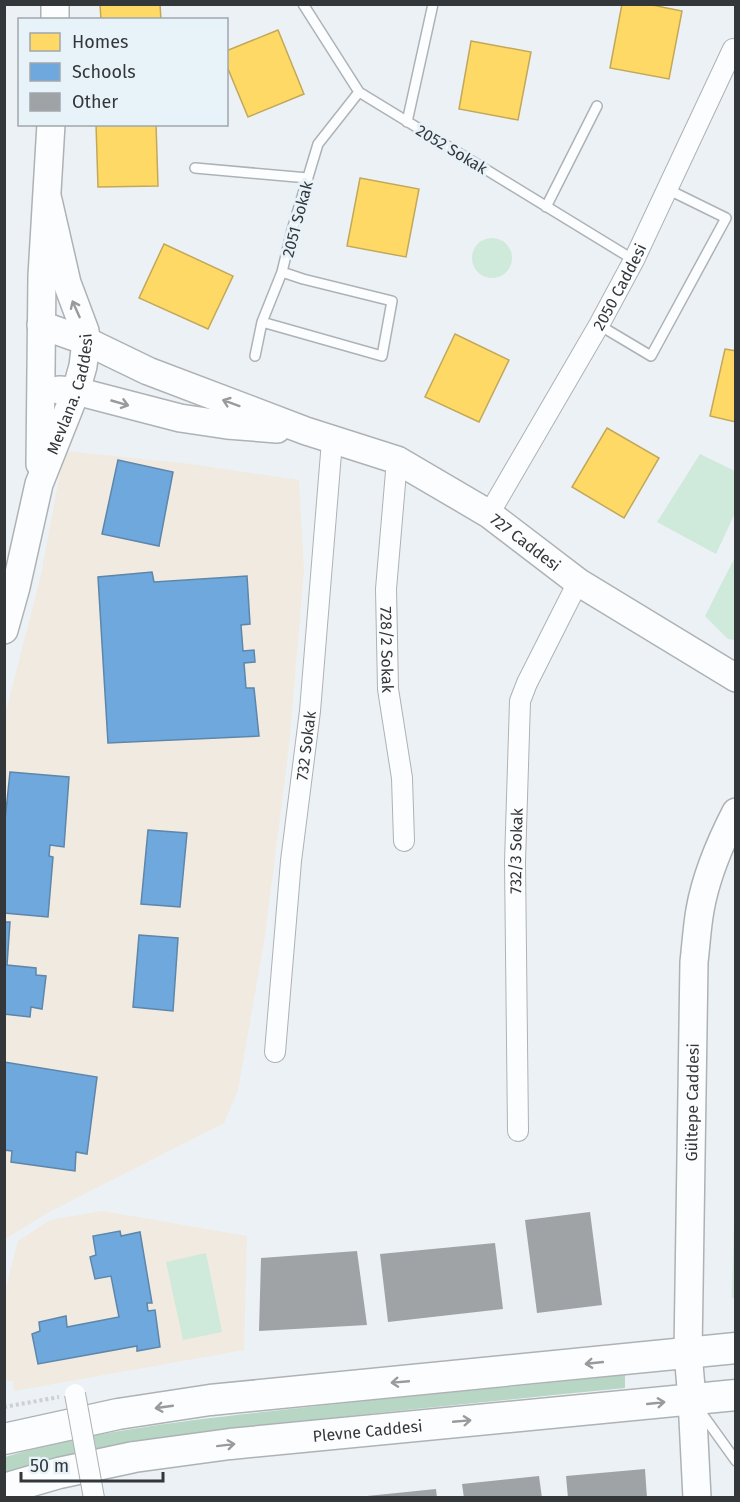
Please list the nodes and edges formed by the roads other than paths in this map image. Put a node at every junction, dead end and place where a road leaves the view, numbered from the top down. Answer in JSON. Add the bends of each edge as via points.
{"nodes":[{"id":1,"x":303,"y":4,"type":"edge"},
{"id":2,"x":433,"y":4,"type":"edge"},
{"id":3,"x":733,"y":49,"type":"dead end"},
{"id":4,"x":358,"y":92,"type":"junction"},
{"id":5,"x":597,"y":106,"type":"dead end"},
{"id":6,"x":407,"y":122,"type":"junction"},
{"id":7,"x":51,"y":126,"type":"edge"},
{"id":8,"x":195,"y":168,"type":"dead end"},
{"id":9,"x":308,"y":178,"type":"junction"},
{"id":10,"x":667,"y":189,"type":"junction"},
{"id":11,"x":48,"y":200,"type":"junction"},
{"id":12,"x":546,"y":207,"type":"junction"},
{"id":13,"x":634,"y":260,"type":"junction"},
{"id":14,"x":282,"y":272,"type":"junction"},
{"id":15,"x":262,"y":322,"type":"junction"},
{"id":16,"x":41,"y":325,"type":"junction"},
{"id":17,"x":600,"y":325,"type":"junction"},
{"id":18,"x":86,"y":341,"type":"junction"},
{"id":19,"x":255,"y":356,"type":"dead end"},
{"id":20,"x":42,"y":390,"type":"junction"},
{"id":21,"x":76,"y":391,"type":"junction"},
{"id":22,"x":306,"y":431,"type":"junction"},
{"id":23,"x":332,"y":441,"type":"junction"},
{"id":24,"x":398,"y":460,"type":"junction"},
{"id":25,"x":39,"y":484,"type":"junction"},
{"id":26,"x":489,"y":514,"type":"junction"},
{"id":27,"x":578,"y":582,"type":"junction"},
{"id":28,"x":4,"y":630,"type":"edge"},
{"id":29,"x":735,"y":678,"type":"edge"},
{"id":30,"x":735,"y":812,"type":"edge"},
{"id":31,"x":404,"y":841,"type":"dead end"},
{"id":32,"x":275,"y":1052,"type":"dead end"},
{"id":33,"x":518,"y":1131,"type":"dead end"},
{"id":34,"x":735,"y":1348,"type":"edge"},
{"id":35,"x":688,"y":1353,"type":"junction"},
{"id":36,"x":75,"y":1394,"type":"dead end"},
{"id":37,"x":735,"y":1395,"type":"edge"},
{"id":38,"x":692,"y":1399,"type":"junction"},
{"id":39,"x":4,"y":1439,"type":"edge"},
{"id":40,"x":735,"y":1461,"type":"edge"},
{"id":41,"x":4,"y":1489,"type":"edge"},
{"id":42,"x":94,"y":1497,"type":"edge"},
{"id":43,"x":697,"y":1497,"type":"edge"}],
"edges":[{"from":1,"to":4,"type":"lane","name":"2052 Sokak"},
{"from":2,"to":6,"type":"lane"},
{"from":3,"to":10,"type":"street","name":"2050 Caddesi"},
{"from":4,"to":6,"type":"lane","name":"2052 Sokak"},
{"from":4,"to":9,"type":"lane","name":"2051 Sokak","via":[[318,144]]},
{"from":5,"to":12,"type":"lane"},
{"from":6,"to":12,"type":"lane","name":"2052 Sokak"},
{"from":7,"to":11,"type":"street","name":"Mevlana. Caddesi"},
{"from":8,"to":9,"type":"lane"},
{"from":9,"to":14,"type":"lane","name":"2051 Sokak"},
{"from":10,"to":13,"type":"street","name":"2050 Caddesi"},
{"from":10,"to":17,"type":"lane","via":[[726,218],[651,356]]},
{"from":11,"to":16,"type":"street","name":"Mevlana. Caddesi"},
{"from":18,"to":11,"type":"street","name":"Mevlana. Caddesi","one_way":true,"via":[[66,282]]},
{"from":12,"to":13,"type":"lane","name":"2052 Sokak"},
{"from":13,"to":17,"type":"street","name":"2050 Caddesi"},
{"from":14,"to":15,"type":"lane","name":"2051 Sokak"},
{"from":14,"to":15,"type":"lane","via":[[392,301],[382,356]]},
{"from":15,"to":19,"type":"lane","name":"2051 Sokak"},
{"from":16,"to":18,"type":"street","name":"727 Caddesi"},
{"from":16,"to":20,"type":"street","name":"Mevlana. Caddesi"},
{"from":17,"to":26,"type":"street","name":"2050 Caddesi"},
{"from":18,"to":21,"type":"street","name":"Mevlana. Caddesi"},
{"from":22,"to":18,"type":"street","name":"727 Caddesi","one_way":true,"via":[[148,371]]},
{"from":20,"to":21,"type":"street","name":"727 Caddesi"},
{"from":20,"to":25,"type":"street","name":"Mevlana. Caddesi"},
{"from":21,"to":22,"type":"street","name":"727 Caddesi","one_way":true,"via":[[180,418]]},
{"from":21,"to":25,"type":"street","name":"Mevlana. Caddesi"},
{"from":22,"to":23,"type":"street","name":"727 Caddesi"},
{"from":23,"to":24,"type":"street","name":"727 Caddesi"},
{"from":23,"to":32,"type":"street","name":"732 Sokak","via":[[310,711],[291,861]]},
{"from":24,"to":26,"type":"street","name":"727 Caddesi"},
{"from":24,"to":31,"type":"street","name":"728/2 Sokak","via":[[386,589],[388,689],[402,778]]},
{"from":25,"to":28,"type":"street","name":"Mevlana. Caddesi"},
{"from":26,"to":27,"type":"street","name":"727 Caddesi"},
{"from":27,"to":29,"type":"street","name":"727 Caddesi"},
{"from":27,"to":33,"type":"street","name":"732/3 Sokak","via":[[520,701],[514,862]]},
{"from":30,"to":35,"type":"street","name":"Gültepe Caddesi","via":[[712,865],[700,909],[694,962]]},
{"from":34,"to":35,"type":"main road"},
{"from":35,"to":38,"type":"street","name":"Gültepe Caddesi"},
{"from":35,"to":39,"type":"main road","one_way":true,"via":[[210,1400],[118,1414]]},
{"from":36,"to":42,"type":"street","bridge":true},
{"from":37,"to":38,"type":"main road","name":"Plevne Caddesi"},
{"from":38,"to":40,"type":"lane"},
{"from":41,"to":38,"type":"main road","name":"Plevne Caddesi","one_way":true,"via":[[134,1457],[208,1447]]},
{"from":38,"to":43,"type":"street","name":"Gültepe Caddesi"}]}
